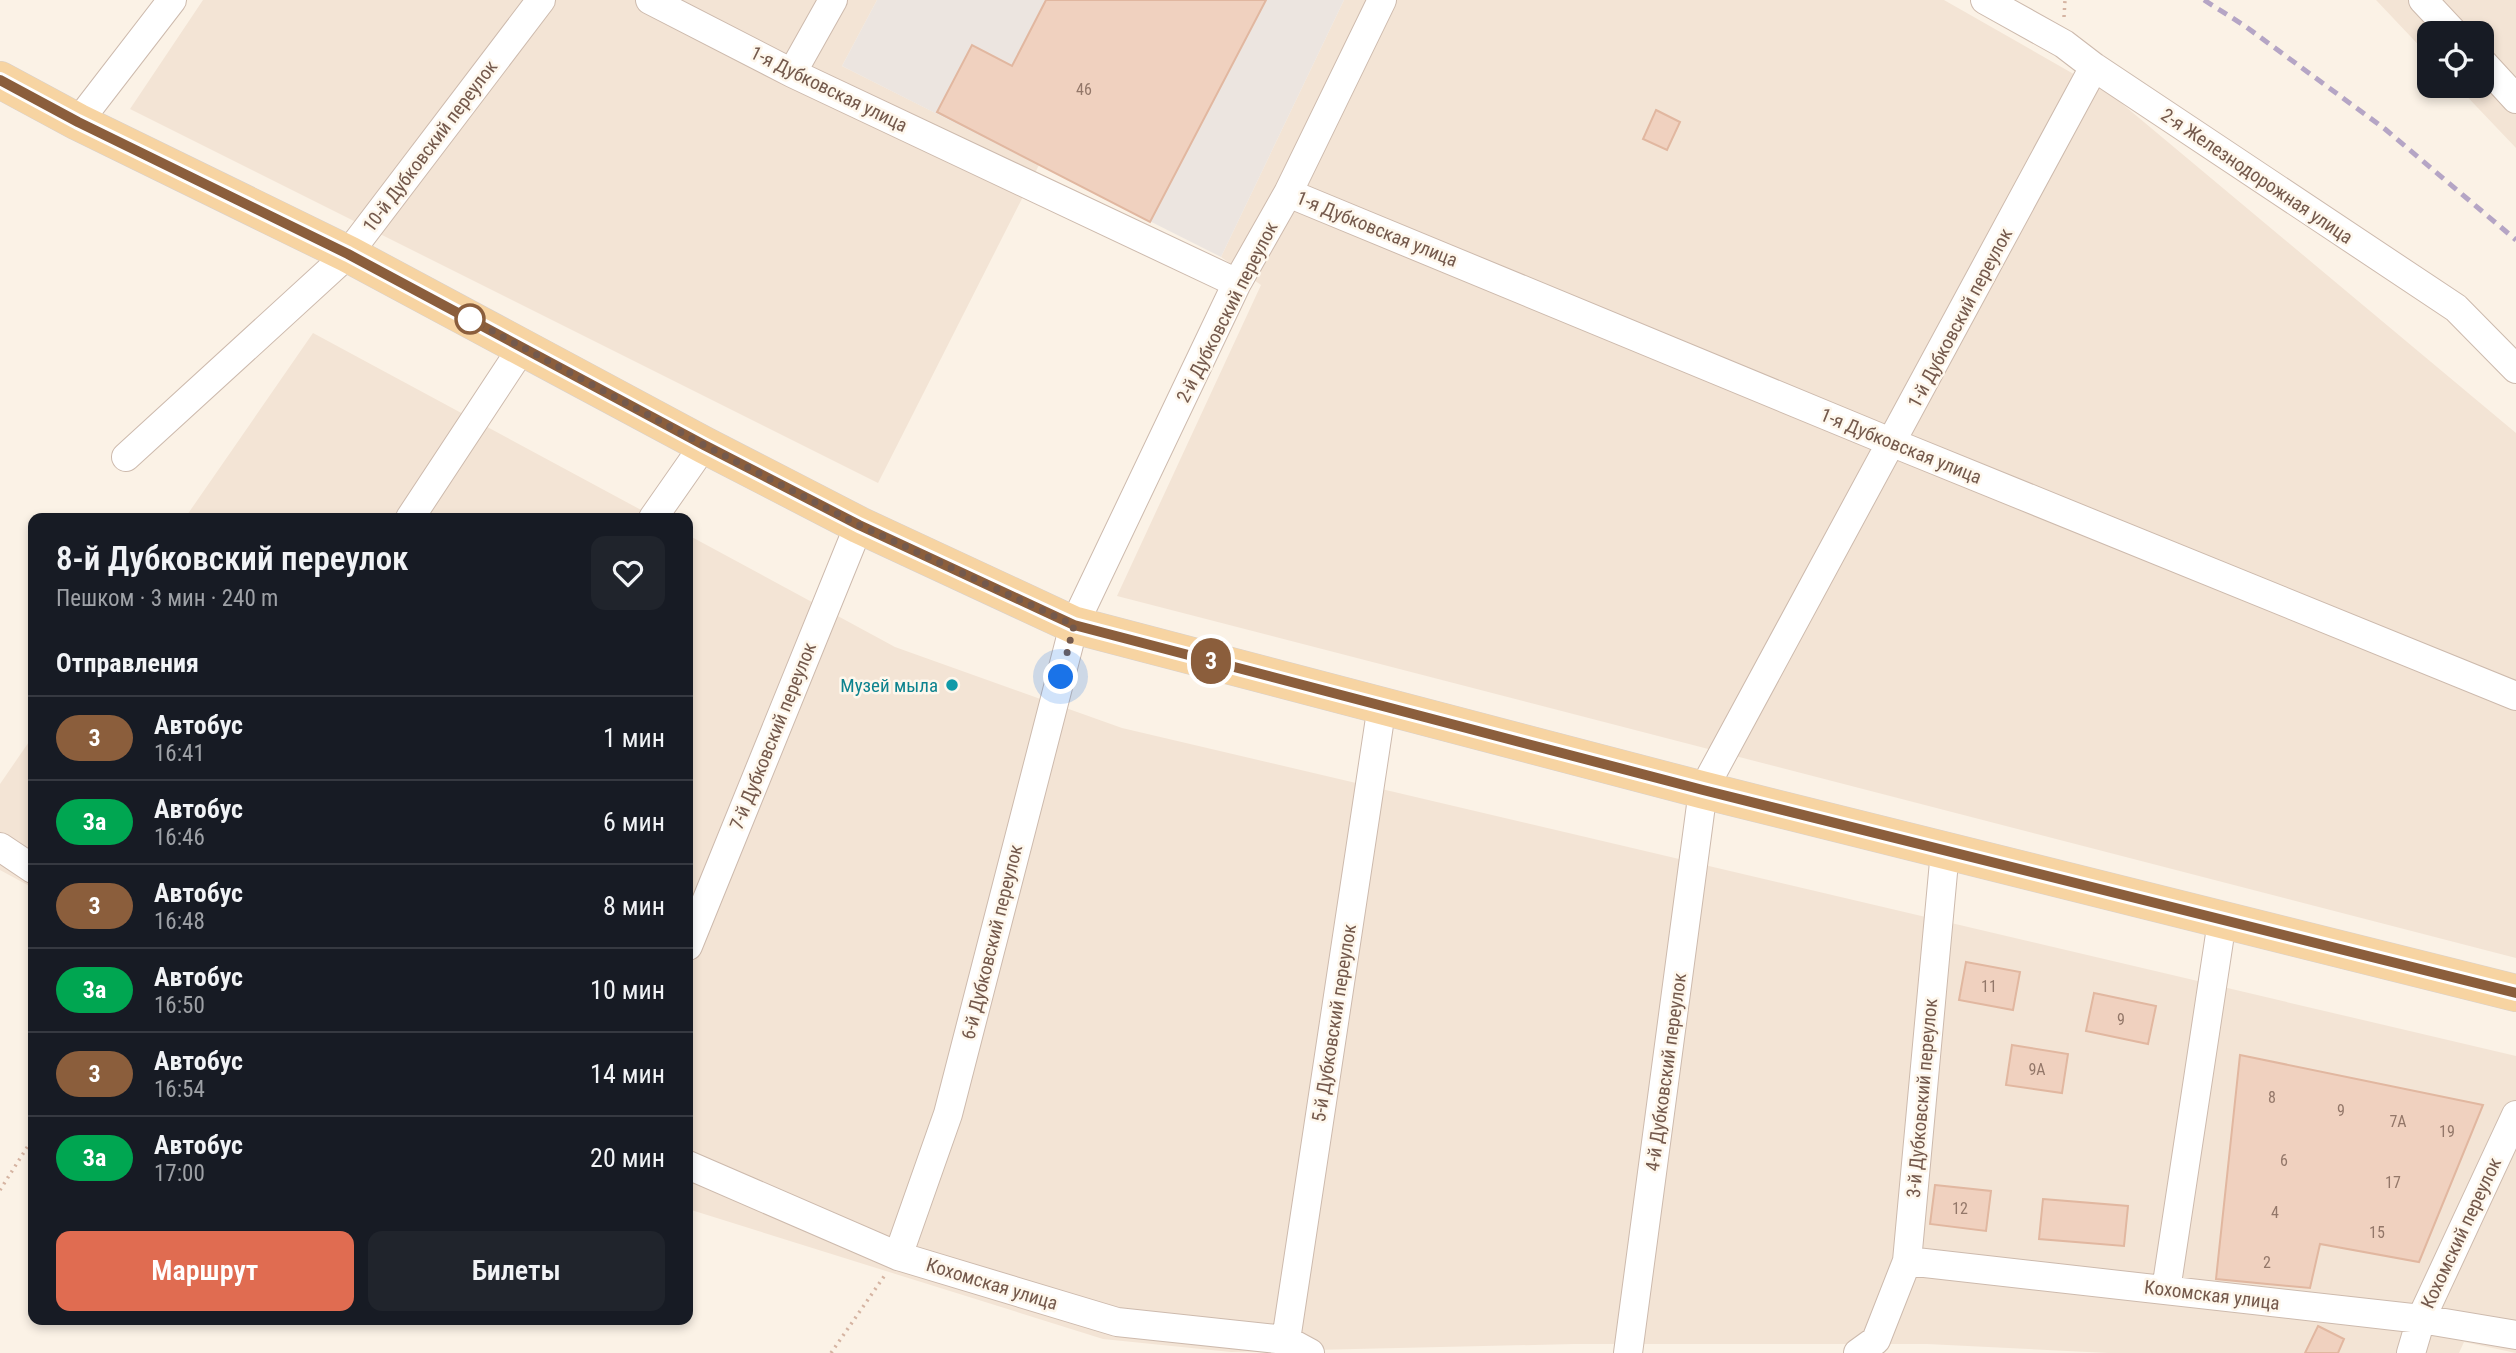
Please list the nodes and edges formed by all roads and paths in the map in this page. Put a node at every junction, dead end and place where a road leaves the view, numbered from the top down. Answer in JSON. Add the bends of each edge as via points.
{"nodes":[{"id":1,"x":172,"y":0,"type":"edge"},
{"id":2,"x":541,"y":0,"type":"edge"},
{"id":3,"x":650,"y":0,"type":"edge"},
{"id":4,"x":833,"y":0,"type":"edge"},
{"id":5,"x":1382,"y":0,"type":"edge"},
{"id":6,"x":1985,"y":0,"type":"edge"},
{"id":7,"x":2423,"y":0,"type":"edge"},
{"id":8,"x":2443,"y":21,"type":"edge"},
{"id":9,"x":2094,"y":67,"type":"junction"},
{"id":10,"x":792,"y":73,"type":"junction"},
{"id":11,"x":2494,"y":75,"type":"edge"},
{"id":12,"x":0,"y":80,"type":"edge"},
{"id":13,"x":2516,"y":99,"type":"edge"},
{"id":14,"x":78,"y":122,"type":"junction"},
{"id":15,"x":1288,"y":192,"type":"junction"},
{"id":16,"x":348,"y":254,"type":"junction"},
{"id":17,"x":1237,"y":283,"type":"junction"},
{"id":18,"x":522,"y":348,"type":"junction"},
{"id":19,"x":2516,"y":369,"type":"edge"},
{"id":20,"x":1893,"y":443,"type":"junction"},
{"id":21,"x":704,"y":445,"type":"junction"},
{"id":22,"x":126,"y":457,"type":"dead end"},
{"id":23,"x":413,"y":513,"type":"edge"},
{"id":24,"x":656,"y":513,"type":"edge"},
{"id":25,"x":859,"y":525,"type":"junction"},
{"id":26,"x":1074,"y":625,"type":"junction"},
{"id":27,"x":2516,"y":696,"type":"edge"},
{"id":28,"x":1382,"y":705,"type":"junction"},
{"id":29,"x":1703,"y":790,"type":"junction"},
{"id":30,"x":0,"y":847,"type":"edge"},
{"id":31,"x":1945,"y":851,"type":"junction"},
{"id":32,"x":28,"y":866,"type":"edge"},
{"id":33,"x":2221,"y":920,"type":"junction"},
{"id":34,"x":693,"y":934,"type":"edge"},
{"id":35,"x":2516,"y":993,"type":"edge"},
{"id":36,"x":2516,"y":1115,"type":"edge"},
{"id":37,"x":28,"y":1146,"type":"edge"},
{"id":38,"x":693,"y":1167,"type":"edge"},
{"id":39,"x":0,"y":1190,"type":"edge"},
{"id":40,"x":898,"y":1256,"type":"junction"},
{"id":41,"x":1907,"y":1261,"type":"junction"},
{"id":42,"x":2166,"y":1290,"type":"junction"},
{"id":43,"x":2421,"y":1319,"type":"junction"},
{"id":44,"x":2516,"y":1335,"type":"edge"},
{"id":45,"x":1298,"y":1346,"type":"edge"},
{"id":46,"x":1867,"y":1347,"type":"edge"},
{"id":47,"x":831,"y":1353,"type":"edge"},
{"id":48,"x":1629,"y":1353,"type":"edge"},
{"id":49,"x":2411,"y":1353,"type":"edge"}],
"edges":[{"from":1,"to":14,"type":"street"},
{"from":2,"to":16,"type":"street","name":"10-й Дубковский переулок"},
{"from":3,"to":10,"type":"street","name":"1-я Дубковская улица"},
{"from":4,"to":10,"type":"street"},
{"from":5,"to":15,"type":"street","name":"2-й Дубковский переулок"},
{"from":6,"to":9,"type":"street","name":"2-я Железнодорожная улица","via":[[2064,44]]},
{"from":7,"to":8,"type":"street"},
{"from":9,"to":19,"type":"street","name":"2-я Железнодорожная улица","via":[[2456,308]]},
{"from":9,"to":20,"type":"street","name":"1-й Дубковский переулок"},
{"from":10,"to":17,"type":"street","name":"1-я Дубковская улица"},
{"from":11,"to":13,"type":"street"},
{"from":12,"to":14,"type":"main road"},
{"from":14,"to":16,"type":"main road"},
{"from":15,"to":17,"type":"street","name":"2-й Дубковский переулок"},
{"from":15,"to":20,"type":"street","name":"1-я Дубковская улица"},
{"from":16,"to":18,"type":"main road"},
{"from":16,"to":22,"type":"street","name":"10-й Дубковский переулок"},
{"from":17,"to":26,"type":"street","name":"2-й Дубковский переулок"},
{"from":18,"to":21,"type":"main road"},
{"from":18,"to":23,"type":"street"},
{"from":20,"to":27,"type":"street","name":"1-я Дубковская улица"},
{"from":20,"to":29,"type":"street","name":"1-й Дубковский переулок"},
{"from":21,"to":24,"type":"street"},
{"from":21,"to":25,"type":"main road"},
{"from":25,"to":26,"type":"main road"},
{"from":25,"to":34,"type":"street","name":"7-й Дубковский переулок"},
{"from":26,"to":28,"type":"main road"},
{"from":26,"to":40,"type":"street","name":"6-й Дубковский переулок","via":[[948,1114]]},
{"from":28,"to":29,"type":"main road"},
{"from":28,"to":45,"type":"street","name":"5-й Дубковский переулок"},
{"from":29,"to":31,"type":"main road"},
{"from":29,"to":48,"type":"street","name":"4-й Дубковский переулок"},
{"from":30,"to":32,"type":"street"},
{"from":31,"to":33,"type":"main road"},
{"from":31,"to":41,"type":"street","name":"3-й Дубковский переулок"},
{"from":33,"to":35,"type":"main road"},
{"from":33,"to":42,"type":"street"},
{"from":36,"to":43,"type":"street","name":"Кохомский переулок"},
{"from":37,"to":39,"type":"path"},
{"from":38,"to":40,"type":"street","name":"Кохомская улица"},
{"from":40,"to":45,"type":"street","name":"Кохомская улица","via":[[1117,1322]]},
{"from":40,"to":47,"type":"path"},
{"from":41,"to":42,"type":"street","name":"Кохомская улица"},
{"from":41,"to":46,"type":"street","name":"3-й Дубковский переулок"},
{"from":42,"to":43,"type":"street","name":"Кохомская улица"},
{"from":43,"to":44,"type":"street","name":"Кохомская улица"},
{"from":43,"to":49,"type":"street","name":"Кохомский переулок"}]}
